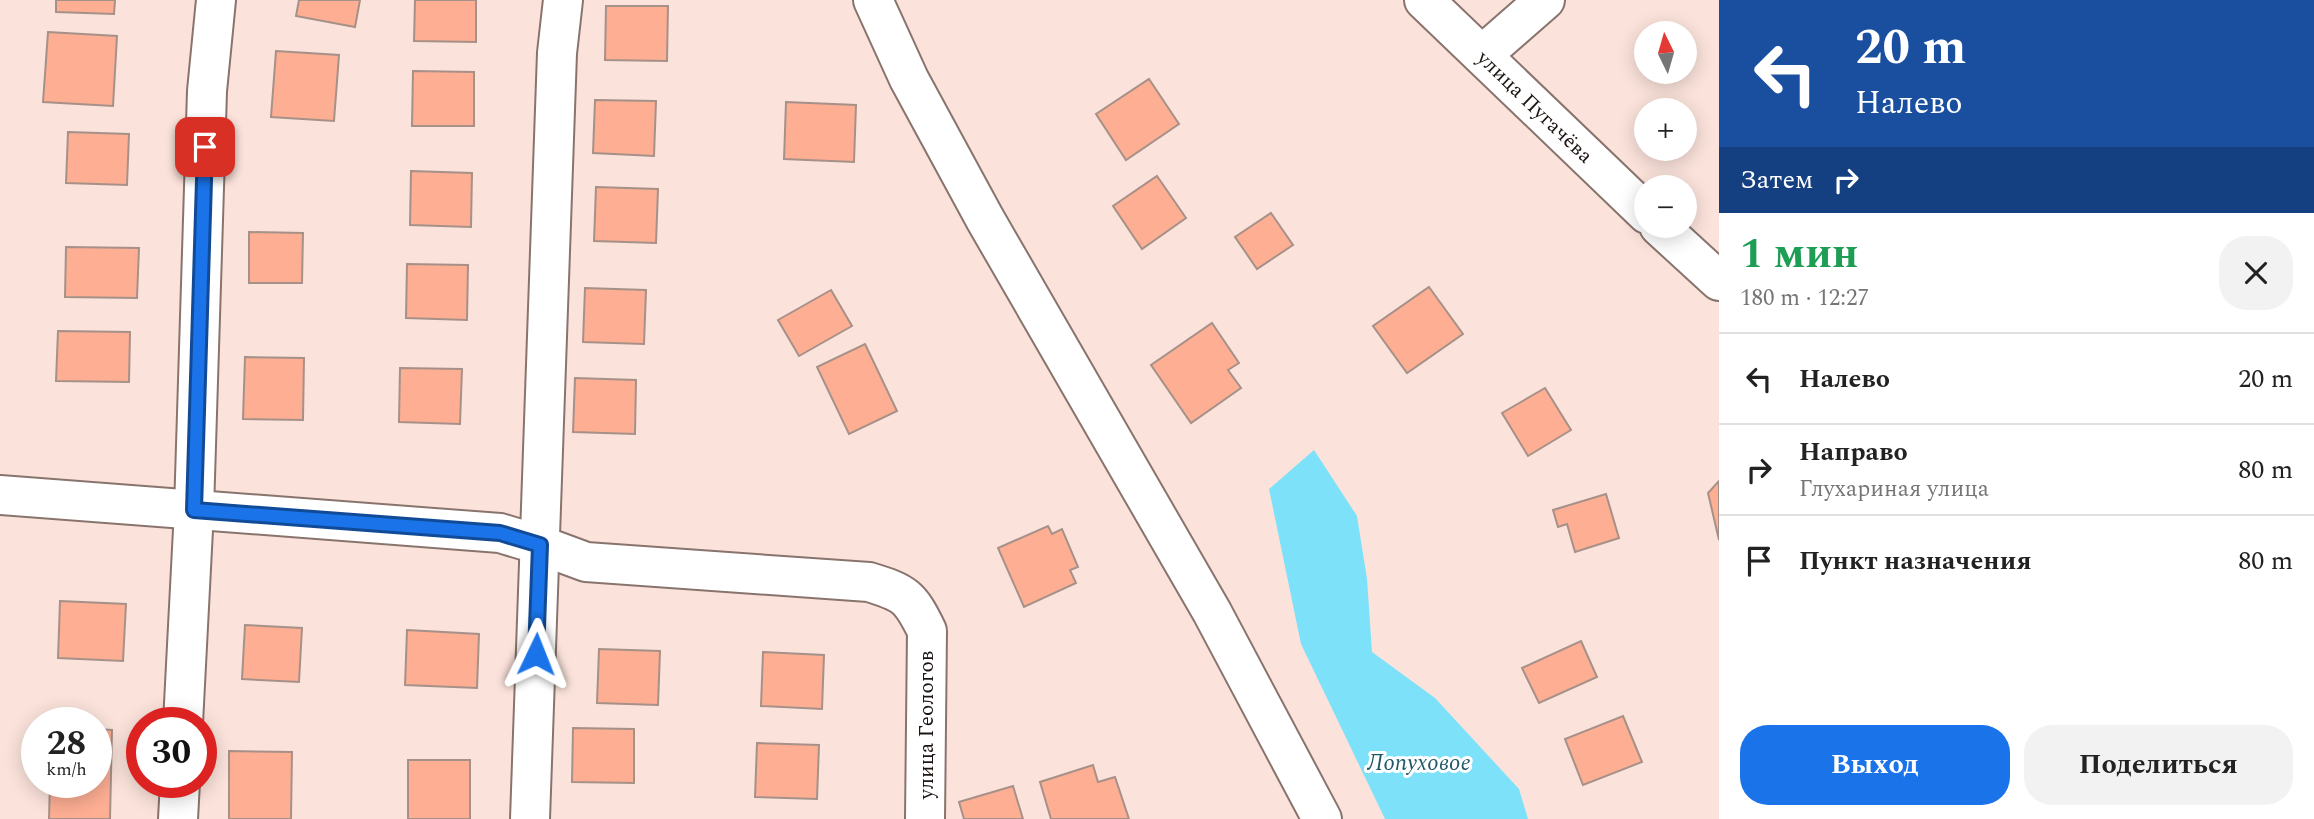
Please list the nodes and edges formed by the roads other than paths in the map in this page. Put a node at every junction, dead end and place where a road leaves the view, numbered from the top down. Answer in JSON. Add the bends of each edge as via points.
{"nodes":[{"id":1,"x":215,"y":0,"type":"edge"},
{"id":2,"x":563,"y":0,"type":"edge"},
{"id":3,"x":873,"y":0,"type":"edge"},
{"id":4,"x":1424,"y":0,"type":"edge"},
{"id":5,"x":1545,"y":0,"type":"edge"},
{"id":6,"x":1482,"y":55,"type":"junction"},
{"id":7,"x":1634,"y":201,"type":"edge"},
{"id":8,"x":1672,"y":238,"type":"edge"},
{"id":9,"x":1719,"y":281,"type":"edge"},
{"id":10,"x":0,"y":495,"type":"edge"},
{"id":11,"x":194,"y":510,"type":"junction"},
{"id":12,"x":540,"y":545,"type":"junction"},
{"id":13,"x":184,"y":707,"type":"edge"},
{"id":14,"x":179,"y":798,"type":"edge"},
{"id":15,"x":178,"y":819,"type":"edge"},
{"id":16,"x":530,"y":819,"type":"edge"},
{"id":17,"x":925,"y":819,"type":"edge"},
{"id":18,"x":1322,"y":819,"type":"edge"}],
"edges":[{"from":1,"to":11,"type":"street","via":[[207,91]]},
{"from":2,"to":12,"type":"street","via":[[557,53]]},
{"from":3,"to":18,"type":"street","via":[[909,79],[979,207],[1212,612]]},
{"from":4,"to":6,"type":"street","name":"улица Пугачёва"},
{"from":5,"to":6,"type":"street"},
{"from":6,"to":7,"type":"street","name":"улица Пугачёва"},
{"from":8,"to":9,"type":"street"},
{"from":10,"to":11,"type":"street"},
{"from":11,"to":12,"type":"street","via":[[500,533]]},
{"from":11,"to":13,"type":"street"},
{"from":12,"to":16,"type":"street"},
{"from":12,"to":17,"type":"street","name":"улица Геологов","via":[[586,562],[869,582],[898,591],[916,609],[927,631]]},
{"from":14,"to":15,"type":"street"}]}
